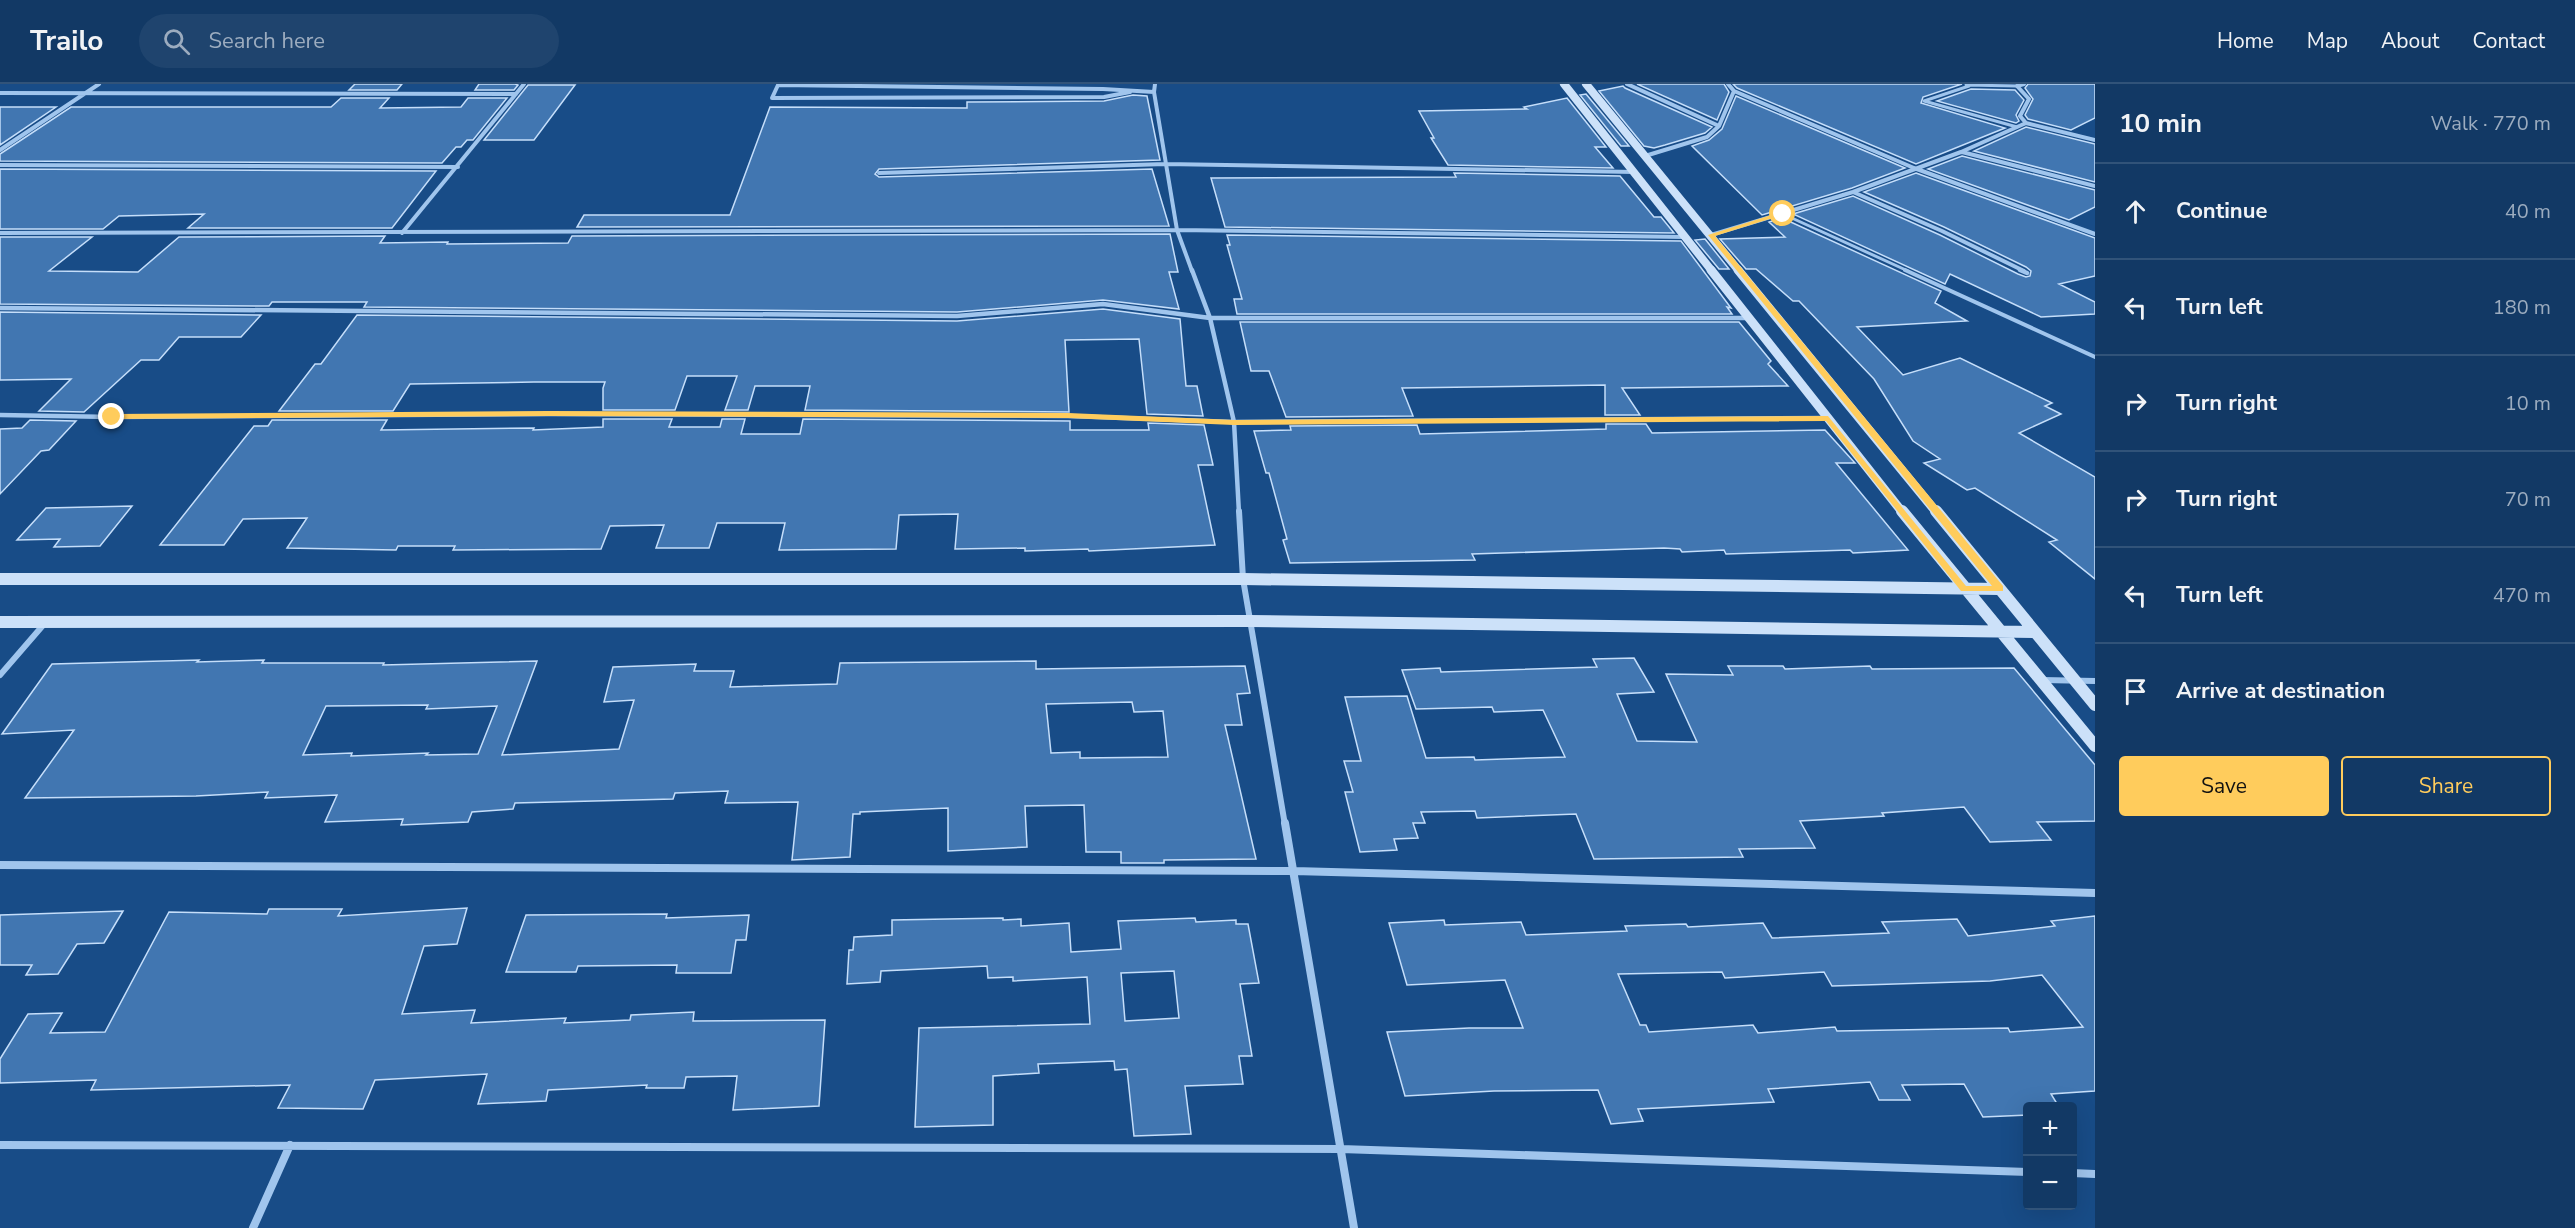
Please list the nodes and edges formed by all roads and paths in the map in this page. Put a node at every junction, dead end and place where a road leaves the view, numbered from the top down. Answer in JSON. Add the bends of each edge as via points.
{"nodes":[{"id":1,"x":99,"y":84,"type":"edge"},
{"id":2,"x":524,"y":84,"type":"edge"},
{"id":3,"x":1155,"y":84,"type":"edge"},
{"id":4,"x":1564,"y":84,"type":"edge"},
{"id":5,"x":1586,"y":84,"type":"edge"},
{"id":6,"x":1627,"y":84,"type":"edge"},
{"id":7,"x":1728,"y":84,"type":"edge"},
{"id":8,"x":1964,"y":84,"type":"edge"},
{"id":9,"x":2024,"y":84,"type":"edge"},
{"id":10,"x":1969,"y":86,"type":"junction"},
{"id":11,"x":2017,"y":86,"type":"junction"},
{"id":12,"x":1734,"y":91,"type":"junction"},
{"id":13,"x":1130,"y":92,"type":"junction"},
{"id":14,"x":1154,"y":92,"type":"junction"},
{"id":15,"x":0,"y":93,"type":"edge"},
{"id":16,"x":85,"y":93,"type":"junction"},
{"id":17,"x":516,"y":94,"type":"junction"},
{"id":18,"x":2026,"y":123,"type":"junction"},
{"id":19,"x":1719,"y":126,"type":"junction"},
{"id":20,"x":2017,"y":127,"type":"junction"},
{"id":21,"x":2095,"y":140,"type":"edge"},
{"id":22,"x":0,"y":150,"type":"edge"},
{"id":23,"x":1961,"y":152,"type":"junction"},
{"id":24,"x":1645,"y":156,"type":"junction"},
{"id":25,"x":1165,"y":164,"type":"junction"},
{"id":26,"x":0,"y":165,"type":"edge"},
{"id":27,"x":458,"y":167,"type":"junction"},
{"id":28,"x":1914,"y":168,"type":"junction"},
{"id":29,"x":1635,"y":172,"type":"junction"},
{"id":30,"x":879,"y":173,"type":"dead end"},
{"id":31,"x":2095,"y":186,"type":"edge"},
{"id":32,"x":1853,"y":192,"type":"junction"},
{"id":33,"x":1783,"y":214,"type":"junction"},
{"id":34,"x":1177,"y":230,"type":"junction"},
{"id":35,"x":402,"y":232,"type":"junction"},
{"id":36,"x":0,"y":233,"type":"edge"},
{"id":37,"x":2095,"y":234,"type":"edge"},
{"id":38,"x":1711,"y":235,"type":"junction"},
{"id":39,"x":1685,"y":237,"type":"junction"},
{"id":40,"x":2027,"y":273,"type":"dead end"},
{"id":41,"x":0,"y":308,"type":"edge"},
{"id":42,"x":1210,"y":318,"type":"junction"},
{"id":43,"x":1750,"y":318,"type":"junction"},
{"id":44,"x":2095,"y":357,"type":"edge"},
{"id":45,"x":0,"y":415,"type":"edge"},
{"id":46,"x":1828,"y":418,"type":"junction"},
{"id":47,"x":1234,"y":422,"type":"junction"},
{"id":48,"x":0,"y":579,"type":"edge"},
{"id":49,"x":1243,"y":579,"type":"junction"},
{"id":50,"x":1964,"y":589,"type":"junction"},
{"id":51,"x":1999,"y":589,"type":"junction"},
{"id":52,"x":1250,"y":621,"type":"junction"},
{"id":53,"x":0,"y":622,"type":"edge"},
{"id":54,"x":45,"y":622,"type":"junction"},
{"id":55,"x":2001,"y":632,"type":"junction"},
{"id":56,"x":2036,"y":632,"type":"junction"},
{"id":57,"x":0,"y":675,"type":"edge"},
{"id":58,"x":2042,"y":680,"type":"junction"},
{"id":59,"x":2074,"y":680,"type":"junction"},
{"id":60,"x":2095,"y":681,"type":"edge"},
{"id":61,"x":2095,"y":705,"type":"edge"},
{"id":62,"x":2095,"y":746,"type":"edge"},
{"id":63,"x":0,"y":865,"type":"edge"},
{"id":64,"x":1293,"y":871,"type":"junction"},
{"id":65,"x":2095,"y":893,"type":"edge"},
{"id":66,"x":0,"y":1145,"type":"edge"},
{"id":67,"x":290,"y":1145,"type":"junction"},
{"id":68,"x":1341,"y":1149,"type":"junction"},
{"id":69,"x":2023,"y":1172,"type":"edge"},
{"id":70,"x":2077,"y":1173,"type":"edge"},
{"id":71,"x":2095,"y":1174,"type":"edge"},
{"id":72,"x":253,"y":1228,"type":"edge"},
{"id":73,"x":1354,"y":1228,"type":"edge"}],
"edges":[{"from":1,"to":16,"type":"street"},
{"from":2,"to":17,"type":"street"},
{"from":3,"to":14,"type":"street"},
{"from":4,"to":29,"type":"main road"},
{"from":5,"to":24,"type":"main road"},
{"from":6,"to":19,"type":"street"},
{"from":7,"to":12,"type":"street"},
{"from":8,"to":10,"type":"street"},
{"from":9,"to":11,"type":"street"},
{"from":10,"to":11,"type":"street"},
{"from":10,"to":20,"type":"street","via":[[1924,101]]},
{"from":11,"to":18,"type":"street","via":[[2030,99],[2020,116]]},
{"from":12,"to":19,"type":"street"},
{"from":12,"to":28,"type":"street"},
{"from":13,"to":13,"type":"street","via":[[1104,98],[772,98],[778,86]]},
{"from":13,"to":14,"type":"street"},
{"from":14,"to":25,"type":"street"},
{"from":15,"to":16,"type":"street"},
{"from":16,"to":17,"type":"street"},
{"from":16,"to":22,"type":"street"},
{"from":17,"to":27,"type":"street"},
{"from":18,"to":20,"type":"street"},
{"from":18,"to":21,"type":"street"},
{"from":19,"to":24,"type":"street","via":[[1707,137]]},
{"from":20,"to":23,"type":"street"},
{"from":23,"to":28,"type":"street"},
{"from":23,"to":31,"type":"street"},
{"from":24,"to":38,"type":"main road"},
{"from":25,"to":29,"type":"street"},
{"from":25,"to":30,"type":"street"},
{"from":25,"to":34,"type":"street"},
{"from":26,"to":27,"type":"street"},
{"from":27,"to":35,"type":"street"},
{"from":28,"to":32,"type":"street"},
{"from":28,"to":37,"type":"street"},
{"from":29,"to":39,"type":"main road"},
{"from":32,"to":33,"type":"street"},
{"from":32,"to":40,"type":"street"},
{"from":33,"to":38,"type":"street"},
{"from":33,"to":44,"type":"lane"},
{"from":34,"to":35,"type":"street"},
{"from":34,"to":39,"type":"street"},
{"from":34,"to":42,"type":"street"},
{"from":35,"to":36,"type":"street"},
{"from":38,"to":51,"type":"main road"},
{"from":39,"to":43,"type":"main road"},
{"from":41,"to":42,"type":"street","via":[[957,316],[1103,304]]},
{"from":42,"to":43,"type":"street"},
{"from":42,"to":47,"type":"street"},
{"from":43,"to":46,"type":"main road"},
{"from":45,"to":47,"type":"street","via":[[1044,416]]},
{"from":46,"to":47,"type":"street"},
{"from":46,"to":50,"type":"main road"},
{"from":47,"to":49,"type":"street"},
{"from":48,"to":49,"type":"main road"},
{"from":49,"to":50,"type":"main road"},
{"from":49,"to":52,"type":"street"},
{"from":50,"to":51,"type":"main road"},
{"from":50,"to":55,"type":"main road"},
{"from":51,"to":56,"type":"main road"},
{"from":52,"to":54,"type":"main road"},
{"from":52,"to":55,"type":"main road"},
{"from":52,"to":64,"type":"street"},
{"from":53,"to":54,"type":"main road"},
{"from":54,"to":57,"type":"street"},
{"from":55,"to":56,"type":"main road"},
{"from":55,"to":58,"type":"main road"},
{"from":56,"to":59,"type":"main road"},
{"from":58,"to":59,"type":"street"},
{"from":58,"to":62,"type":"main road"},
{"from":59,"to":60,"type":"street"},
{"from":59,"to":61,"type":"main road"},
{"from":63,"to":64,"type":"street"},
{"from":64,"to":65,"type":"street"},
{"from":64,"to":68,"type":"street"},
{"from":66,"to":67,"type":"street"},
{"from":67,"to":68,"type":"street"},
{"from":67,"to":72,"type":"street"},
{"from":68,"to":69,"type":"street"},
{"from":68,"to":73,"type":"street"},
{"from":70,"to":71,"type":"street"}]}
